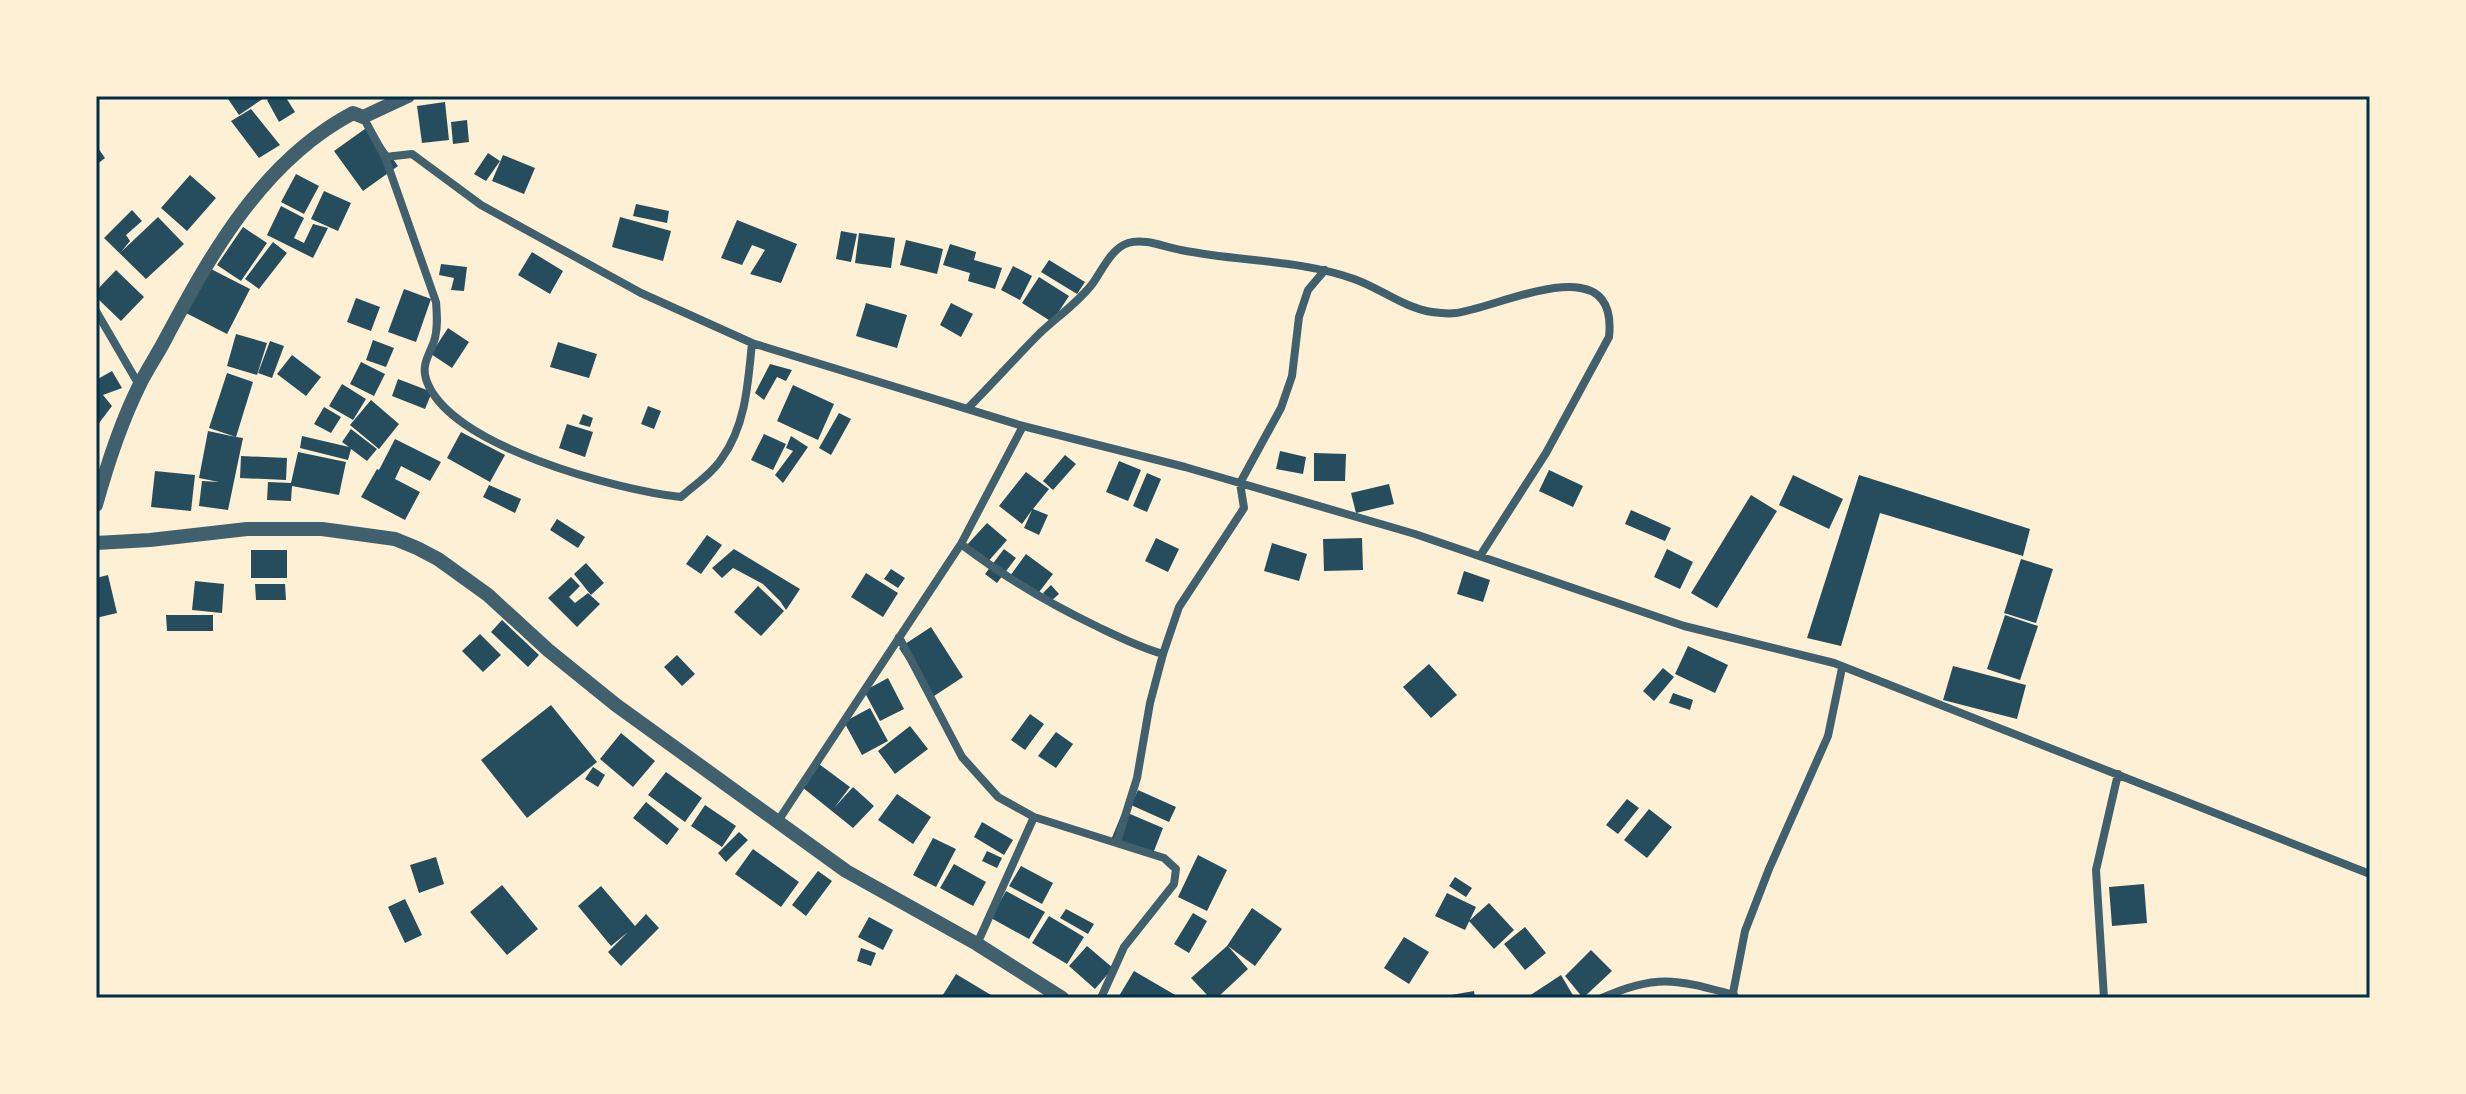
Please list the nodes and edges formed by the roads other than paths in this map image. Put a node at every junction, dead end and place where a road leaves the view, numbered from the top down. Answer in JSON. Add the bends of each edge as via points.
{"nodes":[{"id":1,"x":401,"y":97,"type":"edge"},
{"id":2,"x":363,"y":117,"type":"junction"},
{"id":3,"x":385,"y":157,"type":"junction"},
{"id":4,"x":1325,"y":270,"type":"junction"},
{"id":5,"x":96,"y":311,"type":"edge"},
{"id":6,"x":752,"y":343,"type":"junction"},
{"id":7,"x":139,"y":385,"type":"junction"},
{"id":8,"x":969,"y":407,"type":"junction"},
{"id":9,"x":1023,"y":426,"type":"junction"},
{"id":10,"x":1240,"y":483,"type":"junction"},
{"id":11,"x":96,"y":505,"type":"edge"},
{"id":12,"x":96,"y":543,"type":"edge"},
{"id":13,"x":961,"y":544,"type":"junction"},
{"id":14,"x":1480,"y":556,"type":"junction"},
{"id":15,"x":899,"y":637,"type":"junction"},
{"id":16,"x":1163,"y":654,"type":"junction"},
{"id":17,"x":1842,"y":668,"type":"junction"},
{"id":18,"x":2118,"y":774,"type":"junction"},
{"id":19,"x":1034,"y":817,"type":"junction"},
{"id":20,"x":778,"y":821,"type":"junction"},
{"id":21,"x":1117,"y":842,"type":"junction"},
{"id":22,"x":2370,"y":874,"type":"edge"},
{"id":23,"x":977,"y":944,"type":"junction"},
{"id":24,"x":1733,"y":997,"type":"edge"},
{"id":25,"x":1062,"y":998,"type":"edge"},
{"id":26,"x":1101,"y":998,"type":"edge"},
{"id":27,"x":1602,"y":998,"type":"edge"},
{"id":28,"x":2104,"y":998,"type":"edge"}],
"edges":[{"from":1,"to":2,"type":"street"},
{"from":2,"to":3,"type":"street"},
{"from":2,"to":7,"type":"street","via":[[353,113],[305,143],[236,219]]},
{"from":3,"to":6,"type":"street","via":[[412,154],[481,205],[641,293]]},
{"from":3,"to":6,"type":"street","via":[[436,302],[438,322],[424,371],[427,383],[442,405],[505,448],[612,484],[681,497],[731,444],[746,402]]},
{"from":4,"to":8,"type":"street","via":[[1217,258],[1141,240],[1124,244],[1078,301]]},
{"from":4,"to":10,"type":"street","via":[[1308,290],[1299,317],[1292,376],[1281,408]]},
{"from":4,"to":14,"type":"street","via":[[1429,312],[1455,313],[1581,286],[1600,296],[1611,316],[1609,337],[1546,453]]},
{"from":5,"to":7,"type":"street"},
{"from":6,"to":8,"type":"street"},
{"from":7,"to":11,"type":"street"},
{"from":8,"to":9,"type":"street"},
{"from":9,"to":10,"type":"street"},
{"from":9,"to":13,"type":"street"},
{"from":10,"to":14,"type":"street"},
{"from":10,"to":16,"type":"street","via":[[1244,508],[1179,607]]},
{"from":12,"to":20,"type":"street","via":[[247,529],[322,529],[395,539],[438,559],[488,595],[616,705]]},
{"from":13,"to":15,"type":"street"},
{"from":13,"to":16,"type":"street","via":[[1045,602]]},
{"from":14,"to":17,"type":"street","via":[[1684,626]]},
{"from":15,"to":19,"type":"street","via":[[962,757],[998,797]]},
{"from":15,"to":20,"type":"street"},
{"from":16,"to":21,"type":"street","via":[[1137,778]]},
{"from":17,"to":18,"type":"street"},
{"from":17,"to":24,"type":"street","via":[[1828,736],[1745,931]]},
{"from":18,"to":22,"type":"street"},
{"from":18,"to":28,"type":"street","via":[[2096,870]]},
{"from":19,"to":21,"type":"street"},
{"from":19,"to":23,"type":"street"},
{"from":20,"to":23,"type":"street","via":[[846,871]]},
{"from":21,"to":26,"type":"street","via":[[1164,858],[1173,864],[1177,877],[1124,947]]},
{"from":23,"to":25,"type":"street"},
{"from":24,"to":27,"type":"street","via":[[1662,980]]}]}
